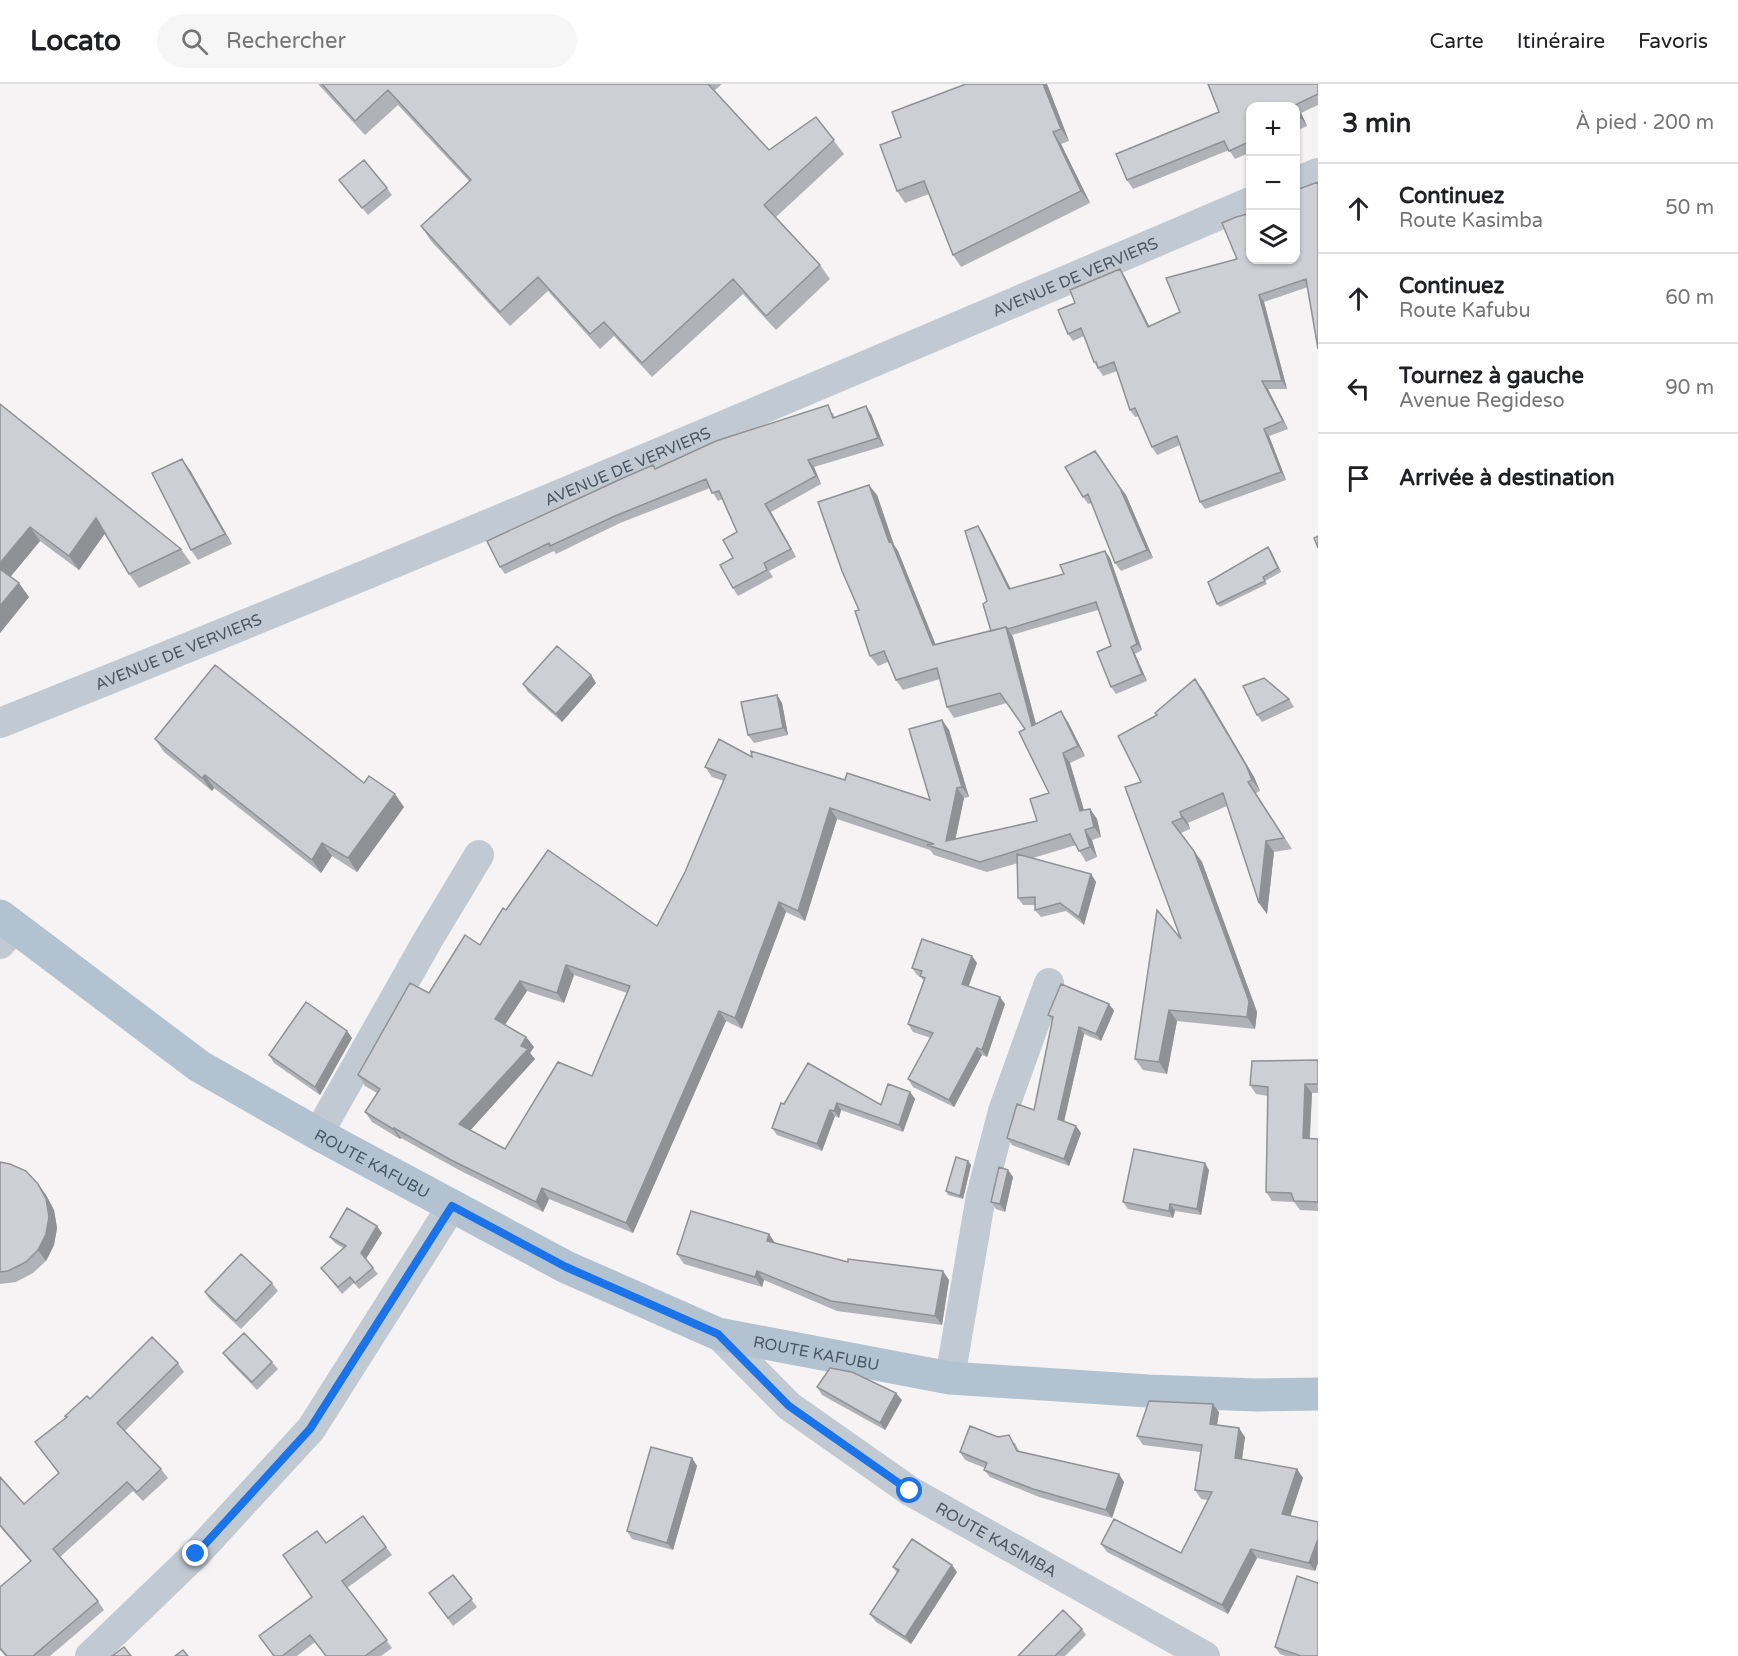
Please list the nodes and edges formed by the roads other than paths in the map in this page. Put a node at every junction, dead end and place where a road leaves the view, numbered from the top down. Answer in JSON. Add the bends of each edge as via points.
{"nodes":[{"id":1,"x":1318,"y":173,"type":"edge"},
{"id":2,"x":1300,"y":180,"type":"edge"},
{"id":3,"x":1246,"y":204,"type":"edge"},
{"id":4,"x":0,"y":723,"type":"edge"},
{"id":5,"x":479,"y":855,"type":"dead end"},
{"id":6,"x":5,"y":929,"type":"edge"},
{"id":7,"x":1049,"y":983,"type":"dead end"},
{"id":8,"x":318,"y":1134,"type":"junction"},
{"id":9,"x":452,"y":1206,"type":"junction"},
{"id":10,"x":718,"y":1334,"type":"junction"},
{"id":11,"x":950,"y":1378,"type":"junction"},
{"id":12,"x":1318,"y":1394,"type":"edge"},
{"id":13,"x":90,"y":1656,"type":"edge"},
{"id":14,"x":1205,"y":1656,"type":"edge"}],
"edges":[{"from":1,"to":2,"type":"street"},
{"from":3,"to":4,"type":"street","name":"AVENUE DE VERVIERS","via":[[599,478]]},
{"from":5,"to":8,"type":"street"},
{"from":6,"to":8,"type":"main road","name":"ROUTE KAFUBU","via":[[199,1066]]},
{"from":7,"to":11,"type":"street","via":[[1003,1111],[981,1196]]},
{"from":8,"to":9,"type":"main road","name":"ROUTE KAFUBU"},
{"from":9,"to":10,"type":"main road","name":"ROUTE KAFUBU","via":[[566,1267]]},
{"from":9,"to":13,"type":"street","via":[[310,1429],[196,1554]]},
{"from":10,"to":11,"type":"main road","name":"ROUTE KAFUBU"},
{"from":10,"to":14,"type":"street","name":"ROUTE KASIMBA","via":[[789,1406],[910,1491]]},
{"from":11,"to":12,"type":"main road","name":"ROUTE KAFUBU","via":[[1148,1391]]}]}
